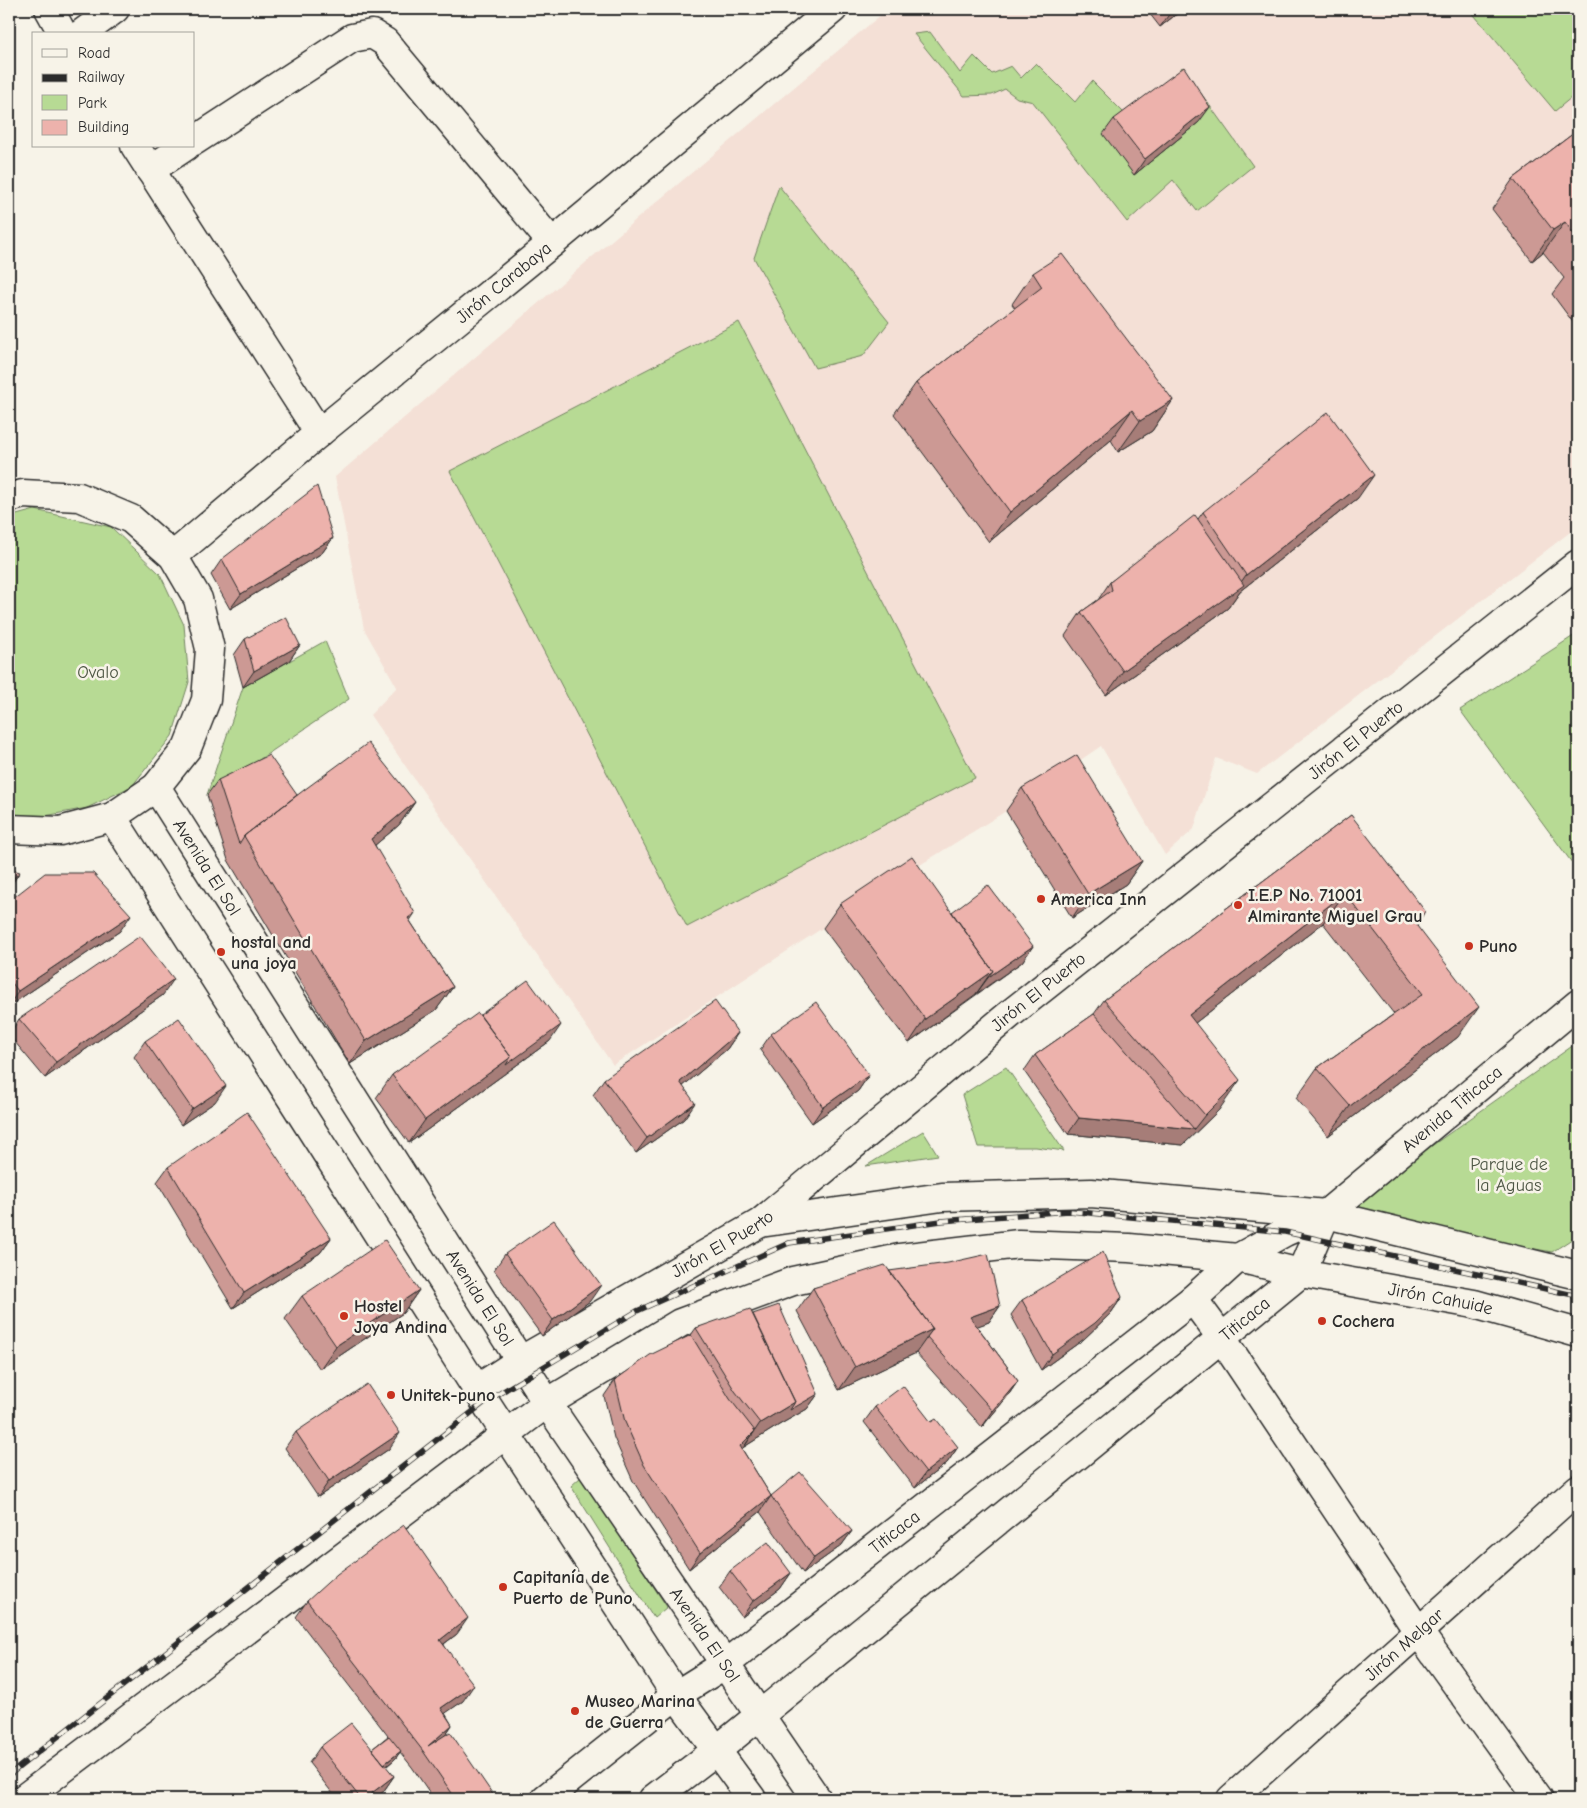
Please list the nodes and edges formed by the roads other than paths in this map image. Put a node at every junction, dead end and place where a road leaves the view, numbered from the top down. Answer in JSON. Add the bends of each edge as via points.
{"nodes":[{"id":1,"x":49,"y":9,"type":"edge"},
{"id":2,"x":114,"y":9,"type":"edge"},
{"id":3,"x":833,"y":9,"type":"edge"},
{"id":4,"x":63,"y":32,"type":"edge"},
{"id":5,"x":84,"y":32,"type":"edge"},
{"id":6,"x":195,"y":140,"type":"edge"},
{"id":7,"x":136,"y":148,"type":"edge"},
{"id":8,"x":183,"y":148,"type":"edge"},
{"id":9,"x":150,"y":170,"type":"junction"},
{"id":10,"x":552,"y":243,"type":"junction"},
{"id":11,"x":319,"y":433,"type":"junction"},
{"id":12,"x":9,"y":498,"type":"edge"},
{"id":13,"x":173,"y":556,"type":"junction"},
{"id":14,"x":1578,"y":564,"type":"edge"},
{"id":15,"x":156,"y":787,"type":"junction"},
{"id":16,"x":112,"y":817,"type":"junction"},
{"id":17,"x":9,"y":829,"type":"edge"},
{"id":18,"x":1578,"y":1004,"type":"edge"},
{"id":19,"x":1326,"y":1214,"type":"junction"},
{"id":20,"x":760,"y":1223,"type":"junction"},
{"id":21,"x":1238,"y":1258,"type":"junction"},
{"id":22,"x":1301,"y":1273,"type":"junction"},
{"id":23,"x":1578,"y":1276,"type":"edge"},
{"id":24,"x":1193,"y":1299,"type":"junction"},
{"id":25,"x":1578,"y":1333,"type":"edge"},
{"id":26,"x":1221,"y":1337,"type":"junction"},
{"id":27,"x":520,"y":1361,"type":"junction"},
{"id":28,"x":478,"y":1389,"type":"junction"},
{"id":29,"x":546,"y":1403,"type":"junction"},
{"id":30,"x":506,"y":1433,"type":"junction"},
{"id":31,"x":1578,"y":1489,"type":"edge"},
{"id":32,"x":1418,"y":1631,"type":"junction"},
{"id":33,"x":724,"y":1664,"type":"junction"},
{"id":34,"x":676,"y":1695,"type":"junction"},
{"id":35,"x":759,"y":1715,"type":"junction"},
{"id":36,"x":717,"y":1750,"type":"junction"},
{"id":37,"x":23,"y":1799,"type":"edge"},
{"id":38,"x":545,"y":1799,"type":"edge"},
{"id":39,"x":654,"y":1799,"type":"edge"},
{"id":40,"x":752,"y":1799,"type":"edge"},
{"id":41,"x":817,"y":1799,"type":"edge"},
{"id":42,"x":1231,"y":1799,"type":"edge"},
{"id":43,"x":1539,"y":1799,"type":"edge"}],
"edges":[{"from":1,"to":4,"type":"street"},
{"from":2,"to":5,"type":"street"},
{"from":3,"to":10,"type":"street","name":"Jirón Carabaya"},
{"from":6,"to":10,"type":"street","via":[[352,38],[372,34],[385,42]]},
{"from":7,"to":9,"type":"street"},
{"from":8,"to":9,"type":"street"},
{"from":9,"to":11,"type":"street"},
{"from":10,"to":11,"type":"street","name":"Jirón Carabaya"},
{"from":11,"to":13,"type":"street","name":"Jirón Carabaya"},
{"from":12,"to":13,"type":"street","via":[[23,494],[79,497],[131,519]]},
{"from":13,"to":15,"type":"street","via":[[198,600],[210,649],[206,700],[188,748]]},
{"from":14,"to":20,"type":"street","name":"Jirón El Puerto","via":[[1010,1014]]},
{"from":15,"to":16,"type":"street"},
{"from":15,"to":27,"type":"street","name":"Avenida El Sol"},
{"from":16,"to":17,"type":"street","via":[[60,832]]},
{"from":16,"to":28,"type":"street"},
{"from":18,"to":19,"type":"street","name":"Avenida Titicaca"},
{"from":19,"to":20,"type":"street","via":[[1091,1193],[942,1197]]},
{"from":19,"to":21,"type":"street","name":"Titicaca"},
{"from":19,"to":22,"type":"street"},
{"from":19,"to":23,"type":"street"},
{"from":20,"to":27,"type":"street","name":"Jirón El Puerto"},
{"from":21,"to":22,"type":"street","name":"Jirón Cahuide"},
{"from":21,"to":24,"type":"street","name":"Titicaca"},
{"from":21,"to":29,"type":"street","name":"Jirón Cahuide","via":[[1129,1248],[1019,1244],[900,1258],[794,1281],[680,1323]]},
{"from":22,"to":25,"type":"street","name":"Jirón Cahuide","via":[[1474,1304]]},
{"from":22,"to":26,"type":"street","name":"Titicaca"},
{"from":24,"to":26,"type":"street"},
{"from":24,"to":33,"type":"street","name":"Titicaca"},
{"from":26,"to":32,"type":"street"},
{"from":26,"to":35,"type":"street","name":"Titicaca"},
{"from":27,"to":28,"type":"street","name":"Jirón El Puerto"},
{"from":27,"to":29,"type":"street","name":"Avenida El Sol"},
{"from":28,"to":30,"type":"street"},
{"from":29,"to":30,"type":"street","name":"Jirón Cahuide"},
{"from":29,"to":33,"type":"street","name":"Avenida El Sol"},
{"from":30,"to":34,"type":"street"},
{"from":30,"to":37,"type":"street","name":"Jirón Cahuide"},
{"from":31,"to":32,"type":"street","name":"Jirón Melgar"},
{"from":32,"to":42,"type":"street","name":"Jirón Melgar"},
{"from":32,"to":43,"type":"street"},
{"from":33,"to":34,"type":"street","name":"Titicaca"},
{"from":33,"to":35,"type":"street","name":"Avenida El Sol"},
{"from":34,"to":36,"type":"street"},
{"from":34,"to":38,"type":"street","name":"Titicaca"},
{"from":35,"to":36,"type":"street","name":"Titicaca"},
{"from":35,"to":41,"type":"street","name":"Avenida El Sol"},
{"from":36,"to":39,"type":"street","name":"Titicaca"},
{"from":36,"to":40,"type":"street"}]}
